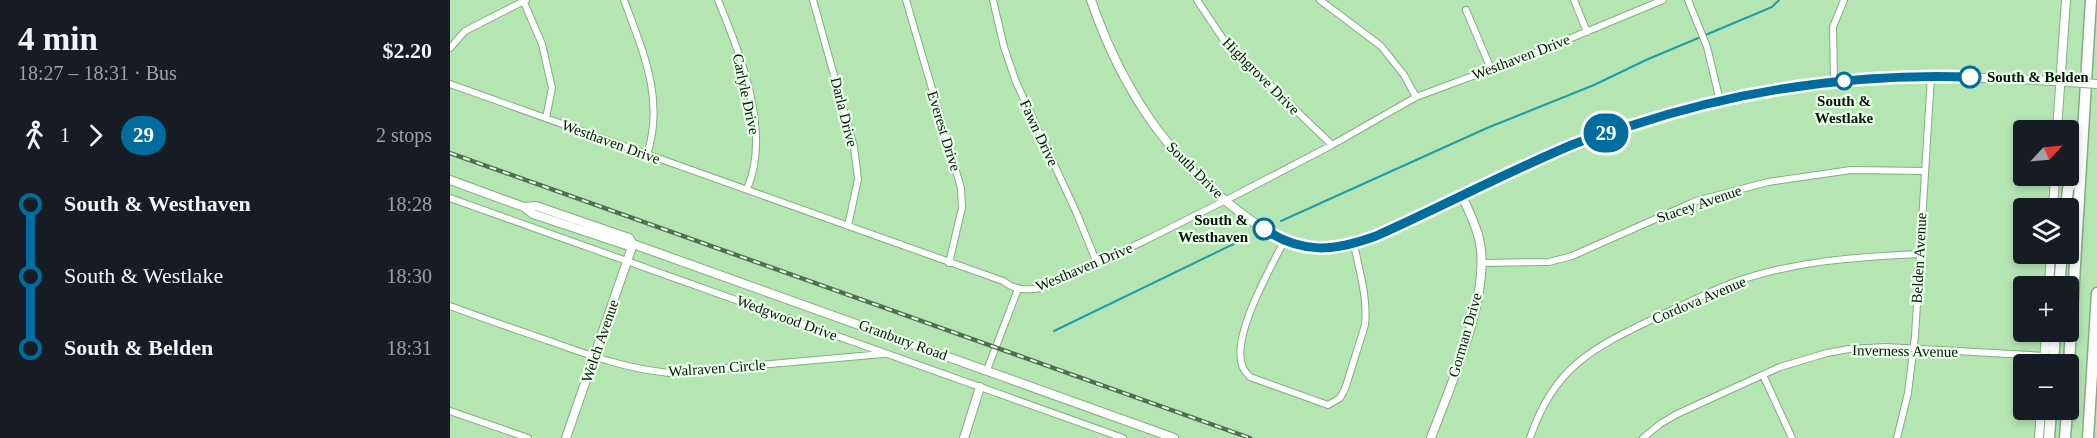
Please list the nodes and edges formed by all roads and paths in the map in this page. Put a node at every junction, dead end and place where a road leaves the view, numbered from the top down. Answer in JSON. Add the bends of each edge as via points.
{"nodes":[{"id":1,"x":525,"y":0,"type":"edge"},
{"id":2,"x":624,"y":0,"type":"edge"},
{"id":3,"x":718,"y":0,"type":"edge"},
{"id":4,"x":813,"y":0,"type":"edge"},
{"id":5,"x":906,"y":0,"type":"edge"},
{"id":6,"x":993,"y":0,"type":"edge"},
{"id":7,"x":1091,"y":0,"type":"edge"},
{"id":8,"x":1197,"y":0,"type":"edge"},
{"id":9,"x":1320,"y":0,"type":"edge"},
{"id":10,"x":1574,"y":0,"type":"edge"},
{"id":11,"x":1663,"y":0,"type":"edge"},
{"id":12,"x":1688,"y":0,"type":"edge"},
{"id":13,"x":1844,"y":0,"type":"edge"},
{"id":14,"x":2066,"y":0,"type":"edge"},
{"id":15,"x":2091,"y":0,"type":"edge"},
{"id":16,"x":1466,"y":10,"type":"dead end"},
{"id":17,"x":1587,"y":32,"type":"junction"},
{"id":18,"x":450,"y":48,"type":"edge"},
{"id":19,"x":1491,"y":69,"type":"junction"},
{"id":20,"x":1930,"y":76,"type":"junction"},
{"id":21,"x":1834,"y":82,"type":"junction"},
{"id":22,"x":2064,"y":82,"type":"junction"},
{"id":23,"x":450,"y":84,"type":"edge"},
{"id":24,"x":2097,"y":84,"type":"edge"},
{"id":25,"x":1416,"y":97,"type":"junction"},
{"id":26,"x":1720,"y":101,"type":"junction"},
{"id":27,"x":546,"y":118,"type":"junction"},
{"id":28,"x":2058,"y":120,"type":"edge"},
{"id":29,"x":1332,"y":145,"type":"junction"},
{"id":30,"x":647,"y":155,"type":"junction"},
{"id":31,"x":2082,"y":164,"type":"junction"},
{"id":32,"x":1924,"y":171,"type":"junction"},
{"id":33,"x":450,"y":180,"type":"edge"},
{"id":34,"x":747,"y":189,"type":"junction"},
{"id":35,"x":1462,"y":196,"type":"junction"},
{"id":36,"x":450,"y":198,"type":"edge"},
{"id":37,"x":2067,"y":198,"type":"edge"},
{"id":38,"x":1225,"y":200,"type":"junction"},
{"id":39,"x":848,"y":226,"type":"junction"},
{"id":40,"x":1284,"y":241,"type":"junction"},
{"id":41,"x":633,"y":244,"type":"junction"},
{"id":42,"x":1354,"y":244,"type":"junction"},
{"id":43,"x":1920,"y":254,"type":"junction"},
{"id":44,"x":627,"y":261,"type":"junction"},
{"id":45,"x":949,"y":263,"type":"junction"},
{"id":46,"x":1097,"y":263,"type":"junction"},
{"id":47,"x":1481,"y":263,"type":"junction"},
{"id":48,"x":1018,"y":289,"type":"junction"},
{"id":49,"x":2097,"y":293,"type":"edge"},
{"id":50,"x":450,"y":306,"type":"edge"},
{"id":51,"x":1913,"y":349,"type":"junction"},
{"id":52,"x":886,"y":353,"type":"junction"},
{"id":53,"x":2070,"y":354,"type":"edge"},
{"id":54,"x":595,"y":357,"type":"junction"},
{"id":55,"x":2013,"y":357,"type":"edge"},
{"id":56,"x":987,"y":370,"type":"junction"},
{"id":57,"x":1763,"y":375,"type":"junction"},
{"id":58,"x":980,"y":387,"type":"junction"},
{"id":59,"x":450,"y":411,"type":"edge"},
{"id":60,"x":2040,"y":420,"type":"edge"},
{"id":61,"x":2050,"y":420,"type":"edge"},
{"id":62,"x":2066,"y":420,"type":"edge"},
{"id":63,"x":528,"y":438,"type":"edge"},
{"id":64,"x":566,"y":438,"type":"edge"},
{"id":65,"x":964,"y":438,"type":"edge"},
{"id":66,"x":1123,"y":438,"type":"edge"},
{"id":67,"x":1174,"y":438,"type":"edge"},
{"id":68,"x":1431,"y":438,"type":"edge"},
{"id":69,"x":1530,"y":438,"type":"edge"},
{"id":70,"x":1643,"y":438,"type":"edge"},
{"id":71,"x":1792,"y":438,"type":"edge"},
{"id":72,"x":1897,"y":438,"type":"edge"},
{"id":73,"x":2039,"y":438,"type":"edge"},
{"id":74,"x":2049,"y":438,"type":"edge"},
{"id":75,"x":2065,"y":438,"type":"edge"},
{"id":76,"x":2088,"y":438,"type":"edge"}],
"edges":[{"from":1,"to":18,"type":"street","via":[[465,31]]},
{"from":1,"to":27,"type":"street","via":[[542,44],[552,88]]},
{"from":2,"to":30,"type":"street","via":[[654,98],[655,119]]},
{"from":3,"to":34,"type":"street","name":"Carlyle Drive","via":[[741,64],[754,119],[756,161]]},
{"from":4,"to":39,"type":"street","name":"Darla Drive","via":[[854,147],[858,179]]},
{"from":5,"to":45,"type":"street","name":"Everest Drive","via":[[961,188],[962,208]]},
{"from":6,"to":46,"type":"street","name":"Fawn Drive","via":[[1016,82]]},
{"from":7,"to":38,"type":"street","name":"South Drive","via":[[1120,70],[1148,117],[1189,168]]},
{"from":8,"to":29,"type":"street","name":"Highgrove Drive","via":[[1225,42]]},
{"from":9,"to":25,"type":"street","via":[[1381,46]]},
{"from":10,"to":17,"type":"street"},
{"from":11,"to":17,"type":"street","name":"Westhaven Drive"},
{"from":12,"to":26,"type":"street","via":[[1707,47]]},
{"from":13,"to":21,"type":"street","via":[[1833,27]]},
{"from":14,"to":22,"type":"main road"},
{"from":15,"to":31,"type":"highway"},
{"from":16,"to":19,"type":"street"},
{"from":17,"to":19,"type":"street","name":"Westhaven Drive"},
{"from":19,"to":25,"type":"street","name":"Westhaven Drive"},
{"from":20,"to":21,"type":"street","name":"South Drive"},
{"from":20,"to":22,"type":"street","name":"South Drive"},
{"from":20,"to":32,"type":"street","name":"Belden Avenue"},
{"from":21,"to":26,"type":"street","name":"South Drive"},
{"from":22,"to":24,"type":"street","name":"South Drive","bridge":true},
{"from":22,"to":28,"type":"main road"},
{"from":23,"to":27,"type":"street","name":"Westhaven Drive"},
{"from":25,"to":29,"type":"street","name":"Westhaven Drive"},
{"from":26,"to":35,"type":"street","name":"South Drive","via":[[1576,143]]},
{"from":27,"to":30,"type":"street","name":"Westhaven Drive"},
{"from":29,"to":38,"type":"street","name":"Westhaven Drive"},
{"from":30,"to":34,"type":"street","name":"Westhaven Drive"},
{"from":31,"to":37,"type":"highway"},
{"from":31,"to":53,"type":"highway"},
{"from":32,"to":43,"type":"street","name":"Belden Avenue"},
{"from":32,"to":47,"type":"street","name":"Stacey Avenue","via":[[1851,170],[1767,182],[1696,201],[1572,256],[1549,262]]},
{"from":33,"to":41,"type":"main road","name":"Granbury Road","via":[[524,207],[533,214]]},
{"from":34,"to":39,"type":"street","name":"Westhaven Drive"},
{"from":35,"to":42,"type":"street","name":"South Drive"},
{"from":35,"to":47,"type":"street","name":"Gorman Drive","via":[[1475,224]]},
{"from":36,"to":44,"type":"street","name":"Wedgwood Drive"},
{"from":38,"to":40,"type":"street","name":"South Drive"},
{"from":38,"to":46,"type":"street","name":"Westhaven Drive"},
{"from":39,"to":45,"type":"street","name":"Westhaven Drive"},
{"from":40,"to":42,"type":"street","name":"South Drive","via":[[1319,248]]},
{"from":40,"to":42,"type":"street","via":[[1244,328],[1242,368],[1250,377],[1328,405],[1340,398],[1345,389],[1361,343],[1366,314]]},
{"from":41,"to":44,"type":"street","name":"Welch Avenue"},
{"from":41,"to":56,"type":"main road","name":"Granbury Road"},
{"from":43,"to":51,"type":"street","name":"Belden Avenue"},
{"from":43,"to":69,"type":"street","name":"Cordova Avenue","via":[[1846,258],[1785,268],[1700,297],[1604,343],[1575,365],[1553,390]]},
{"from":44,"to":52,"type":"street","name":"Wedgwood Drive"},
{"from":44,"to":54,"type":"street","name":"Welch Avenue"},
{"from":45,"to":48,"type":"street","name":"Westhaven Drive"},
{"from":46,"to":48,"type":"street","name":"Westhaven Drive","via":[[1042,288]]},
{"from":47,"to":68,"type":"street","name":"Gorman Drive","via":[[1472,321]]},
{"from":48,"to":56,"type":"street"},
{"from":49,"to":76,"type":"highway"},
{"from":50,"to":54,"type":"street","name":"Walraven Circle"},
{"from":51,"to":55,"type":"street","name":"Inverness Avenue"},
{"from":51,"to":57,"type":"street","name":"Inverness Avenue","via":[[1827,352]]},
{"from":51,"to":72,"type":"street","name":"Belden Avenue"},
{"from":52,"to":54,"type":"street","name":"Walraven Circle","via":[[670,373],[628,368]]},
{"from":52,"to":58,"type":"street","name":"Wedgwood Drive"},
{"from":54,"to":64,"type":"street","name":"Welch Avenue"},
{"from":56,"to":67,"type":"main road","name":"Granbury Road"},
{"from":57,"to":70,"type":"street","name":"Inverness Avenue","via":[[1677,414]]},
{"from":57,"to":71,"type":"street"},
{"from":58,"to":65,"type":"street"},
{"from":58,"to":66,"type":"street","name":"Wedgwood Drive"},
{"from":59,"to":63,"type":"street"},
{"from":60,"to":73,"type":"main road"},
{"from":61,"to":74,"type":"highway"},
{"from":62,"to":75,"type":"highway"}]}
